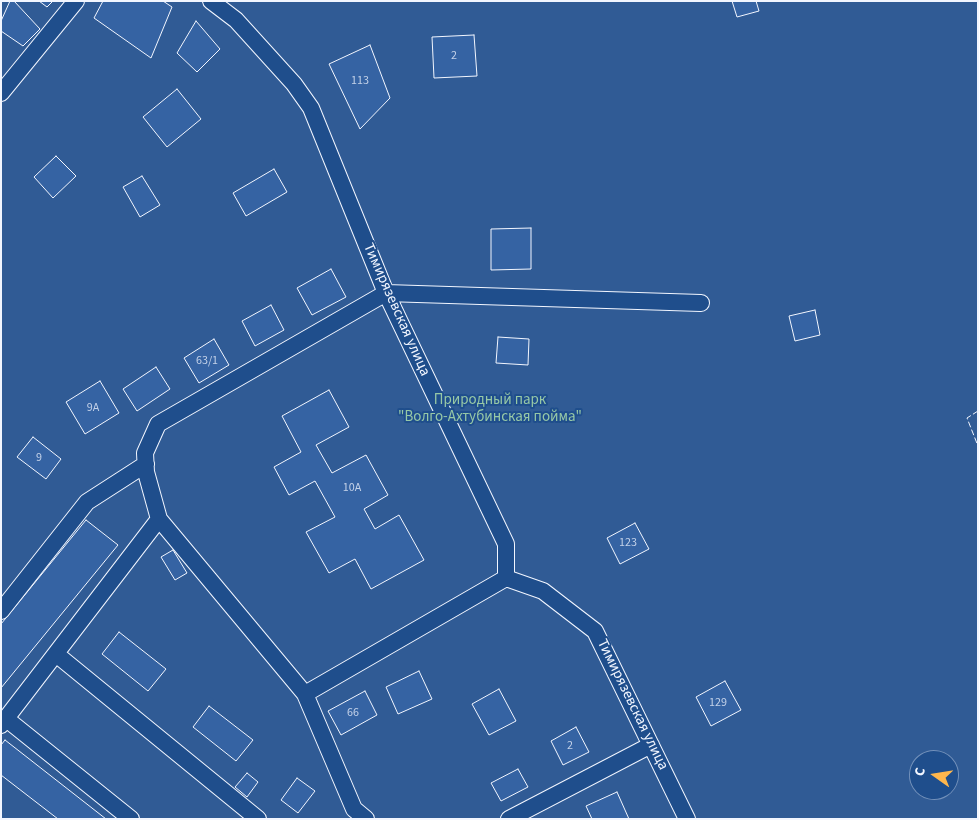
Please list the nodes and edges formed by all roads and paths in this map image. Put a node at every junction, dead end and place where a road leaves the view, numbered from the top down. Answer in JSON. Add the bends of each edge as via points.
{"nodes":[{"id":1,"x":76,"y":1,"type":"edge"},
{"id":2,"x":211,"y":1,"type":"edge"},
{"id":3,"x":1,"y":93,"type":"edge"},
{"id":4,"x":386,"y":293,"type":"junction"},
{"id":5,"x":701,"y":303,"type":"dead end"},
{"id":6,"x":146,"y":464,"type":"junction"},
{"id":7,"x":159,"y":519,"type":"junction"},
{"id":8,"x":506,"y":578,"type":"junction"},
{"id":9,"x":1,"y":611,"type":"edge"},
{"id":10,"x":56,"y":654,"type":"junction"},
{"id":11,"x":305,"y":694,"type":"junction"},
{"id":12,"x":5,"y":723,"type":"edge"},
{"id":13,"x":651,"y":745,"type":"junction"},
{"id":14,"x":131,"y":819,"type":"edge"},
{"id":15,"x":258,"y":819,"type":"edge"},
{"id":16,"x":366,"y":819,"type":"edge"},
{"id":17,"x":509,"y":819,"type":"edge"},
{"id":18,"x":688,"y":819,"type":"edge"}],
"edges":[{"from":1,"to":3,"type":"street"},
{"from":2,"to":4,"type":"street","name":"Тимирязевская улица","via":[[236,20],[294,84],[310,108]]},
{"from":4,"to":5,"type":"street"},
{"from":4,"to":6,"type":"street","via":[[158,424],[145,453]]},
{"from":4,"to":8,"type":"street","name":"Тимирязевская улица","via":[[506,544]]},
{"from":6,"to":7,"type":"street"},
{"from":6,"to":9,"type":"street","via":[[86,502]]},
{"from":7,"to":10,"type":"street"},
{"from":7,"to":11,"type":"street"},
{"from":8,"to":11,"type":"street"},
{"from":8,"to":13,"type":"street","name":"Тимирязевская улица","via":[[543,591],[595,631]]},
{"from":10,"to":12,"type":"street"},
{"from":10,"to":15,"type":"street"},
{"from":11,"to":16,"type":"street","via":[[354,809]]},
{"from":12,"to":14,"type":"street"},
{"from":13,"to":17,"type":"street"},
{"from":13,"to":18,"type":"street","name":"Тимирязевская улица"}]}
